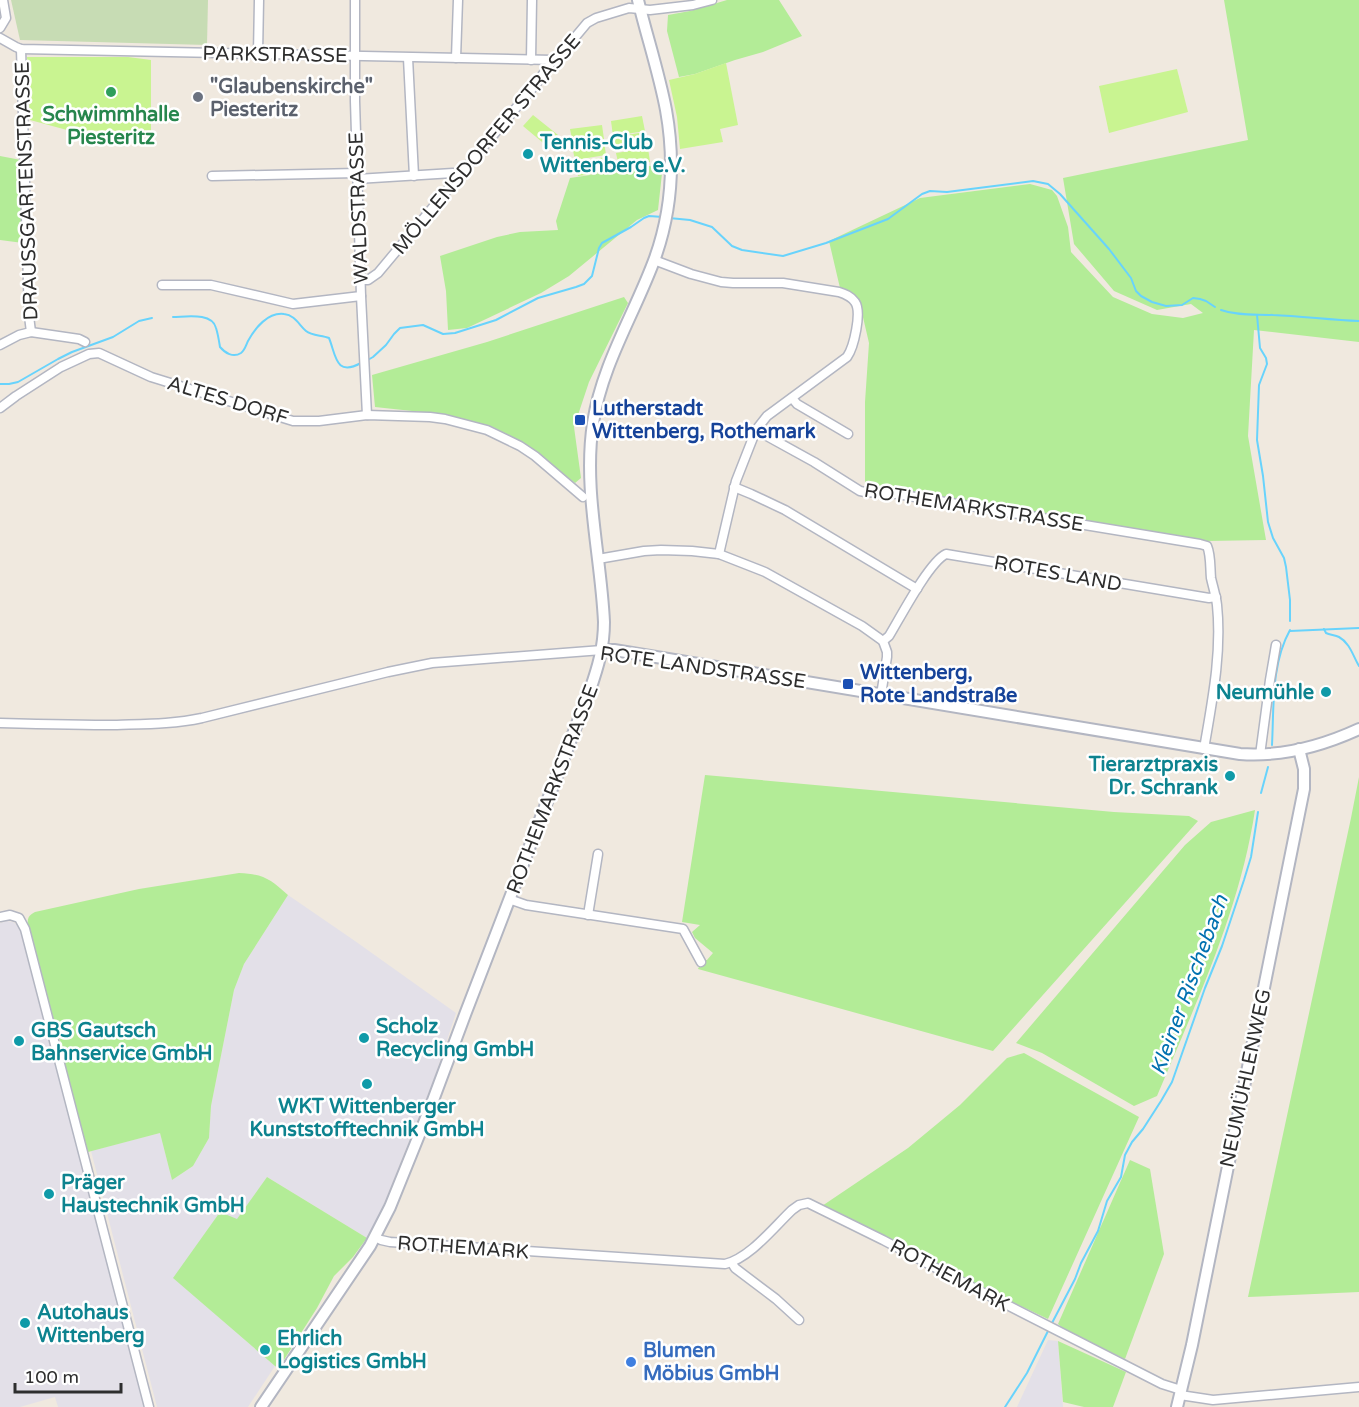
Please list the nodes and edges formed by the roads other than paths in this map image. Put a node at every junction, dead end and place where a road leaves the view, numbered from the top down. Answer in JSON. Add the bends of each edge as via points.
{"nodes":[{"id":1,"x":3,"y":0,"type":"edge"},
{"id":2,"x":259,"y":0,"type":"edge"},
{"id":3,"x":355,"y":0,"type":"edge"},
{"id":4,"x":458,"y":0,"type":"edge"},
{"id":5,"x":532,"y":0,"type":"edge"},
{"id":6,"x":712,"y":0,"type":"edge"},
{"id":7,"x":639,"y":4,"type":"edge"},
{"id":8,"x":0,"y":28,"type":"edge"},
{"id":9,"x":0,"y":38,"type":"edge"},
{"id":10,"x":21,"y":49,"type":"junction"},
{"id":11,"x":258,"y":54,"type":"junction"},
{"id":12,"x":354,"y":56,"type":"junction"},
{"id":13,"x":408,"y":57,"type":"junction"},
{"id":14,"x":456,"y":58,"type":"junction"},
{"id":15,"x":531,"y":60,"type":"junction"},
{"id":16,"x":553,"y":60,"type":"junction"},
{"id":17,"x":212,"y":176,"type":"dead end"},
{"id":18,"x":357,"y":176,"type":"junction"},
{"id":19,"x":414,"y":176,"type":"junction"},
{"id":20,"x":459,"y":177,"type":"junction"},
{"id":21,"x":654,"y":260,"type":"junction"},
{"id":22,"x":360,"y":280,"type":"junction"},
{"id":23,"x":162,"y":285,"type":"dead end"},
{"id":24,"x":360,"y":296,"type":"junction"},
{"id":25,"x":31,"y":332,"type":"junction"},
{"id":26,"x":85,"y":342,"type":"dead end"},
{"id":27,"x":0,"y":345,"type":"edge"},
{"id":28,"x":792,"y":398,"type":"junction"},
{"id":29,"x":0,"y":408,"type":"edge"},
{"id":30,"x":367,"y":415,"type":"junction"},
{"id":31,"x":756,"y":430,"type":"junction"},
{"id":32,"x":848,"y":434,"type":"dead end"},
{"id":33,"x":734,"y":487,"type":"junction"},
{"id":34,"x":583,"y":497,"type":"dead end"},
{"id":35,"x":719,"y":554,"type":"junction"},
{"id":36,"x":598,"y":559,"type":"junction"},
{"id":37,"x":917,"y":588,"type":"junction"},
{"id":38,"x":1216,"y":597,"type":"junction"},
{"id":39,"x":884,"y":641,"type":"junction"},
{"id":40,"x":1276,"y":645,"type":"dead end"},
{"id":41,"x":602,"y":650,"type":"junction"},
{"id":42,"x":881,"y":695,"type":"junction"},
{"id":43,"x":0,"y":723,"type":"edge"},
{"id":44,"x":1359,"y":729,"type":"edge"},
{"id":45,"x":1204,"y":749,"type":"junction"},
{"id":46,"x":1299,"y":749,"type":"junction"},
{"id":47,"x":1260,"y":755,"type":"junction"},
{"id":48,"x":598,"y":854,"type":"dead end"},
{"id":49,"x":509,"y":899,"type":"junction"},
{"id":50,"x":588,"y":915,"type":"junction"},
{"id":51,"x":0,"y":917,"type":"edge"},
{"id":52,"x":701,"y":962,"type":"dead end"},
{"id":53,"x":375,"y":1237,"type":"junction"},
{"id":54,"x":732,"y":1263,"type":"junction"},
{"id":55,"x":799,"y":1320,"type":"dead end"},
{"id":56,"x":1359,"y":1387,"type":"edge"},
{"id":57,"x":1180,"y":1393,"type":"junction"},
{"id":58,"x":149,"y":1407,"type":"edge"},
{"id":59,"x":261,"y":1407,"type":"edge"},
{"id":60,"x":1177,"y":1407,"type":"edge"}],
"edges":[{"from":1,"to":8,"type":"street","via":[[6,18]]},
{"from":2,"to":11,"type":"street"},
{"from":3,"to":12,"type":"street","name":"WALDSTRASSE"},
{"from":4,"to":14,"type":"street"},
{"from":5,"to":15,"type":"street"},
{"from":6,"to":7,"type":"street","name":"MÖLLENSDORFER STRASSE","via":[[647,10]]},
{"from":7,"to":16,"type":"street","name":"MÖLLENSDORFER STRASSE","via":[[592,20]]},
{"from":7,"to":21,"type":"street","name":"ROTHEMARKSTRASSE","via":[[669,130],[671,174],[667,211]]},
{"from":9,"to":10,"type":"street","name":"PARKSTRASSE"},
{"from":10,"to":11,"type":"street","name":"PARKSTRASSE"},
{"from":10,"to":25,"type":"street","name":"DRAUSSGARTENSTRASSE"},
{"from":11,"to":12,"type":"street","name":"PARKSTRASSE"},
{"from":12,"to":13,"type":"street","name":"PARKSTRASSE"},
{"from":12,"to":18,"type":"street","name":"WALDSTRASSE"},
{"from":13,"to":14,"type":"street","name":"PARKSTRASSE"},
{"from":13,"to":19,"type":"street"},
{"from":14,"to":15,"type":"street","name":"PARKSTRASSE"},
{"from":15,"to":16,"type":"street","name":"PARKSTRASSE"},
{"from":16,"to":20,"type":"street","name":"MÖLLENSDORFER STRASSE"},
{"from":17,"to":18,"type":"street"},
{"from":18,"to":19,"type":"street"},
{"from":18,"to":22,"type":"street","name":"WALDSTRASSE"},
{"from":19,"to":20,"type":"street","via":[[453,173]]},
{"from":20,"to":22,"type":"street","name":"MÖLLENSDORFER STRASSE","via":[[378,273]]},
{"from":21,"to":28,"type":"street","via":[[721,282],[776,283],[839,292],[852,298],[858,315],[850,352]]},
{"from":21,"to":36,"type":"street","name":"ROTHEMARKSTRASSE","via":[[608,366],[593,421],[590,472]]},
{"from":22,"to":24,"type":"street","name":"WALDSTRASSE"},
{"from":23,"to":24,"type":"street","via":[[211,285],[293,304]]},
{"from":24,"to":30,"type":"street","name":"WALDSTRASSE"},
{"from":25,"to":26,"type":"street"},
{"from":25,"to":27,"type":"street"},
{"from":28,"to":31,"type":"street","via":[[767,416]]},
{"from":28,"to":32,"type":"street"},
{"from":29,"to":30,"type":"street","name":"ALTES DORF","via":[[55,371],[94,353],[151,377],[293,421]]},
{"from":30,"to":34,"type":"street","via":[[430,417],[486,430],[535,456]]},
{"from":31,"to":33,"type":"street"},
{"from":31,"to":38,"type":"street","name":"ROTHEMARKSTRASSE","via":[[860,491],[908,495],[1207,546]]},
{"from":33,"to":35,"type":"street"},
{"from":33,"to":37,"type":"street","via":[[784,510]]},
{"from":35,"to":36,"type":"street","via":[[662,550]]},
{"from":35,"to":39,"type":"street","via":[[775,578]]},
{"from":36,"to":41,"type":"street","name":"ROTHEMARKSTRASSE"},
{"from":37,"to":38,"type":"street","name":"ROTES LAND","via":[[939,558],[950,554]]},
{"from":37,"to":39,"type":"street","name":"ROTES LAND"},
{"from":38,"to":45,"type":"street","via":[[1215,682]]},
{"from":39,"to":42,"type":"street","via":[[887,657]]},
{"from":40,"to":47,"type":"street"},
{"from":41,"to":42,"type":"street","name":"ROTE LANDSTRASSE"},
{"from":41,"to":43,"type":"street","name":"ROTE LANDSTRASSE","via":[[432,663],[179,722]]},
{"from":41,"to":49,"type":"street","name":"ROTHEMARKSTRASSE"},
{"from":42,"to":45,"type":"street","name":"ROTE LANDSTRASSE"},
{"from":44,"to":46,"type":"street","name":"ROTE LANDSTRASSE"},
{"from":45,"to":47,"type":"street","name":"ROTE LANDSTRASSE"},
{"from":46,"to":47,"type":"street","name":"ROTE LANDSTRASSE"},
{"from":46,"to":57,"type":"street","name":"NEUMÜHLENWEG","via":[[1304,789]]},
{"from":48,"to":50,"type":"street"},
{"from":49,"to":50,"type":"street"},
{"from":49,"to":53,"type":"street","name":"ROTHEMARKSTRASSE","via":[[432,1103]]},
{"from":50,"to":52,"type":"street","via":[[683,928]]},
{"from":51,"to":58,"type":"street","via":[[19,918],[25,929]]},
{"from":53,"to":54,"type":"street","name":"ROTHEMARK","via":[[390,1242]]},
{"from":53,"to":59,"type":"street","name":"ROTHEMARKSTRASSE"},
{"from":54,"to":55,"type":"street"},
{"from":54,"to":57,"type":"street","name":"ROTHEMARK","via":[[792,1210],[808,1203]]},
{"from":56,"to":57,"type":"street","name":"ROTHEMARK","via":[[1213,1400]]},
{"from":57,"to":60,"type":"street","name":"NEUMÜHLENWEG"}]}
